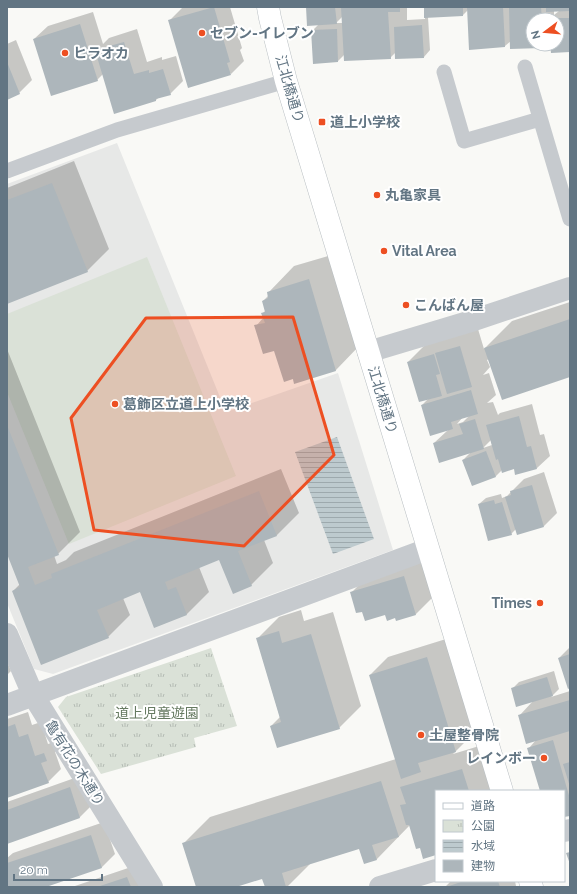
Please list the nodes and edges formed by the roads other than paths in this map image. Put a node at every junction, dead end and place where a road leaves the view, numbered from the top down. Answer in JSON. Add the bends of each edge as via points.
{"nodes":[{"id":1,"x":268,"y":7,"type":"edge"},
{"id":2,"x":525,"y":67,"type":"dead end"},
{"id":3,"x":444,"y":72,"type":"dead end"},
{"id":4,"x":286,"y":80,"type":"junction"},
{"id":5,"x":540,"y":119,"type":"junction"},
{"id":6,"x":7,"y":172,"type":"edge"},
{"id":7,"x":570,"y":219,"type":"edge"},
{"id":8,"x":570,"y":288,"type":"edge"},
{"id":9,"x":368,"y":352,"type":"junction"},
{"id":10,"x":428,"y":549,"type":"junction"},
{"id":11,"x":7,"y":634,"type":"edge"},
{"id":12,"x":33,"y":695,"type":"junction"},
{"id":13,"x":7,"y":705,"type":"edge"},
{"id":14,"x":502,"y":790,"type":"edge"},
{"id":15,"x":435,"y":870,"type":"edge"},
{"id":16,"x":152,"y":887,"type":"edge"},
{"id":17,"x":380,"y":887,"type":"edge"}],
"edges":[{"from":1,"to":4,"type":"main road","name":"江北橋通り"},
{"from":2,"to":5,"type":"lane"},
{"from":3,"to":5,"type":"lane","via":[[464,141]]},
{"from":4,"to":6,"type":"lane","via":[[117,130]]},
{"from":4,"to":9,"type":"main road","name":"江北橋通り"},
{"from":5,"to":7,"type":"lane"},
{"from":8,"to":9,"type":"street"},
{"from":9,"to":10,"type":"main road","name":"江北橋通り"},
{"from":10,"to":12,"type":"street"},
{"from":10,"to":14,"type":"main road","name":"江北橋通り"},
{"from":11,"to":12,"type":"street","name":"亀有花の木通り"},
{"from":12,"to":13,"type":"street"},
{"from":12,"to":16,"type":"street","name":"亀有花の木通り"},
{"from":15,"to":17,"type":"street"}]}
